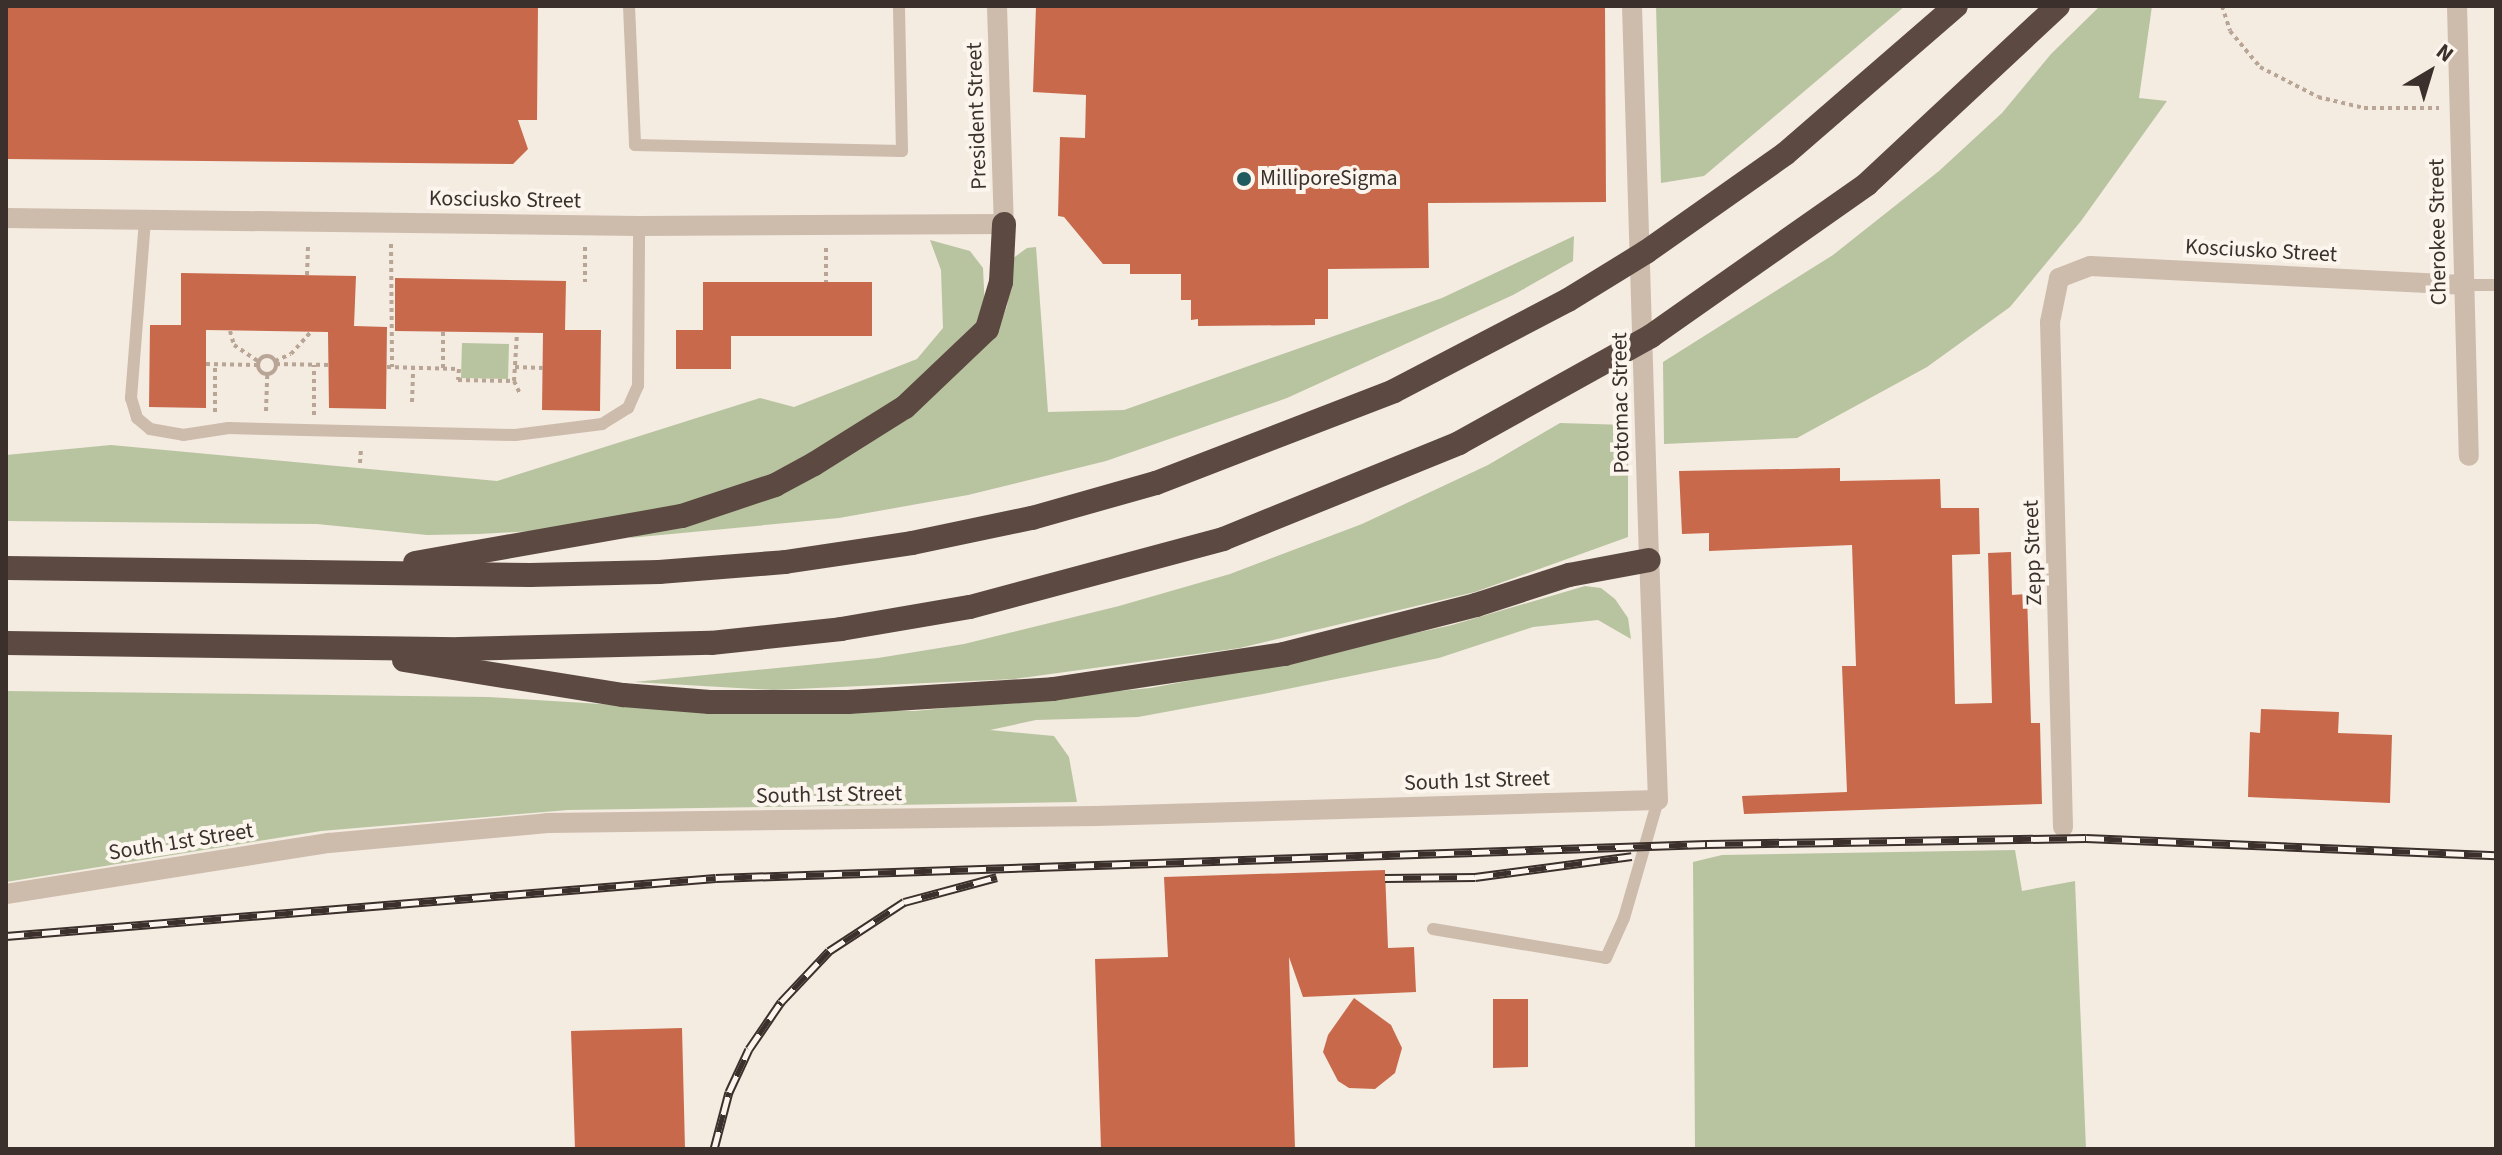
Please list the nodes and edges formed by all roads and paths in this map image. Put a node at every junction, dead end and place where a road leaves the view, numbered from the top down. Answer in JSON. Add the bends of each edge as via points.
{"nodes":[{"id":1,"x":629,"y":6,"type":"edge"},
{"id":2,"x":899,"y":6,"type":"edge"},
{"id":3,"x":997,"y":6,"type":"edge"},
{"id":4,"x":1632,"y":6,"type":"edge"},
{"id":5,"x":1956,"y":6,"type":"edge"},
{"id":6,"x":2222,"y":6,"type":"edge"},
{"id":7,"x":2457,"y":6,"type":"edge"},
{"id":8,"x":2053,"y":11,"type":"edge"},
{"id":9,"x":2460,"y":118,"type":"junction"},
{"id":10,"x":6,"y":218,"type":"edge"},
{"id":11,"x":145,"y":220,"type":"junction"},
{"id":12,"x":1004,"y":224,"type":"junction"},
{"id":13,"x":639,"y":226,"type":"junction"},
{"id":14,"x":308,"y":243,"type":"dead end"},
{"id":15,"x":391,"y":244,"type":"dead end"},
{"id":16,"x":585,"y":245,"type":"dead end"},
{"id":17,"x":826,"y":248,"type":"dead end"},
{"id":18,"x":307,"y":275,"type":"dead end"},
{"id":19,"x":2059,"y":278,"type":"joint"},
{"id":20,"x":585,"y":282,"type":"dead end"},
{"id":21,"x":826,"y":282,"type":"dead end"},
{"id":22,"x":2463,"y":285,"type":"junction"},
{"id":23,"x":2496,"y":285,"type":"edge"},
{"id":24,"x":230,"y":331,"type":"dead end"},
{"id":25,"x":311,"y":332,"type":"dead end"},
{"id":26,"x":443,"y":332,"type":"dead end"},
{"id":27,"x":517,"y":333,"type":"dead end"},
{"id":28,"x":258,"y":363,"type":"junction"},
{"id":29,"x":275,"y":363,"type":"junction"},
{"id":30,"x":206,"y":364,"type":"dead end"},
{"id":31,"x":215,"y":364,"type":"junction"},
{"id":32,"x":314,"y":365,"type":"junction"},
{"id":33,"x":329,"y":365,"type":"dead end"},
{"id":34,"x":515,"y":367,"type":"junction"},
{"id":35,"x":413,"y":368,"type":"junction"},
{"id":36,"x":443,"y":368,"type":"junction"},
{"id":37,"x":543,"y":368,"type":"dead end"},
{"id":38,"x":267,"y":374,"type":"junction"},
{"id":39,"x":514,"y":381,"type":"junction"},
{"id":40,"x":520,"y":394,"type":"dead end"},
{"id":41,"x":412,"y":402,"type":"dead end"},
{"id":42,"x":215,"y":412,"type":"dead end"},
{"id":43,"x":266,"y":430,"type":"junction"},
{"id":44,"x":314,"y":432,"type":"junction"},
{"id":45,"x":2469,"y":456,"type":"dead end"},
{"id":46,"x":1649,"y":560,"type":"junction"},
{"id":47,"x":6,"y":568,"type":"edge"},
{"id":48,"x":354,"y":573,"type":"junction"},
{"id":49,"x":6,"y":643,"type":"edge"},
{"id":50,"x":323,"y":647,"type":"junction"},
{"id":51,"x":1658,"y":800,"type":"junction"},
{"id":52,"x":2063,"y":827,"type":"dead end"},
{"id":53,"x":6,"y":894,"type":"edge"},
{"id":54,"x":1433,"y":929,"type":"dead end"}],
"edges":[{"from":1,"to":2,"type":"lane","via":[[635,145],[902,151]]},
{"from":3,"to":12,"type":"street","name":"President Street"},
{"from":4,"to":46,"type":"street","name":"Potomac Street"},
{"from":5,"to":48,"type":"highway","via":[[1851,101],[1710,209],[1568,300],[1394,391],[1279,440],[1032,518],[785,562],[530,575]]},
{"from":6,"to":9,"type":"path","via":[[2230,31],[2260,67],[2318,97],[2364,108],[2437,107]]},
{"from":7,"to":9,"type":"street","name":"Cherokee Street"},
{"from":8,"to":50,"type":"highway","via":[[1867,184],[1723,288],[1562,389],[1431,455],[1223,539],[970,607],[841,629],[711,643]]},
{"from":9,"to":22,"type":"street","name":"Cherokee Street"},
{"from":10,"to":11,"type":"street","name":"Kosciusko Street"},
{"from":11,"to":13,"type":"street","name":"Kosciusko Street"},
{"from":11,"to":43,"type":"lane","via":[[131,398],[137,418],[158,433]]},
{"from":12,"to":13,"type":"street","name":"Kosciusko Street"},
{"from":12,"to":48,"type":"highway","via":[[1001,282],[987,329],[905,407],[775,485],[682,516]]},
{"from":13,"to":44,"type":"lane","via":[[638,386],[628,408],[592,426],[515,435]]},
{"from":14,"to":18,"type":"path"},
{"from":15,"to":35,"type":"path","via":[[389,367]]},
{"from":16,"to":20,"type":"path"},
{"from":17,"to":21,"type":"path"},
{"from":19,"to":22,"type":"street","name":"Kosciusko Street","via":[[2090,266]]},
{"from":19,"to":52,"type":"street","name":"Zepp Street","via":[[2050,322]]},
{"from":22,"to":23,"type":"lane"},
{"from":22,"to":45,"type":"street","name":"Cherokee Street"},
{"from":24,"to":28,"type":"path","via":[[234,345]]},
{"from":25,"to":29,"type":"path","via":[[297,350]]},
{"from":26,"to":36,"type":"path"},
{"from":27,"to":34,"type":"path"},
{"from":28,"to":29,"type":"path","via":[[267,355]]},
{"from":28,"to":31,"type":"path"},
{"from":28,"to":38,"type":"path"},
{"from":29,"to":32,"type":"path"},
{"from":29,"to":38,"type":"path"},
{"from":30,"to":31,"type":"path"},
{"from":31,"to":42,"type":"path"},
{"from":32,"to":33,"type":"path"},
{"from":32,"to":44,"type":"path"},
{"from":34,"to":37,"type":"path"},
{"from":34,"to":39,"type":"path"},
{"from":35,"to":36,"type":"path"},
{"from":35,"to":41,"type":"path"},
{"from":36,"to":39,"type":"path","via":[[459,369],[458,380]]},
{"from":38,"to":43,"type":"path"},
{"from":39,"to":40,"type":"path"},
{"from":43,"to":44,"type":"lane"},
{"from":46,"to":50,"type":"highway","via":[[1569,575],[1476,605],[1284,654],[1151,677],[965,696],[710,702],[623,695]]},
{"from":46,"to":51,"type":"street","name":"Potomac Street"},
{"from":47,"to":48,"type":"highway"},
{"from":49,"to":50,"type":"highway"},
{"from":51,"to":53,"type":"street","name":"South 1st Street","via":[[1096,816],[547,823],[329,843]]},
{"from":51,"to":54,"type":"lane","via":[[1624,918],[1606,958]]}]}
